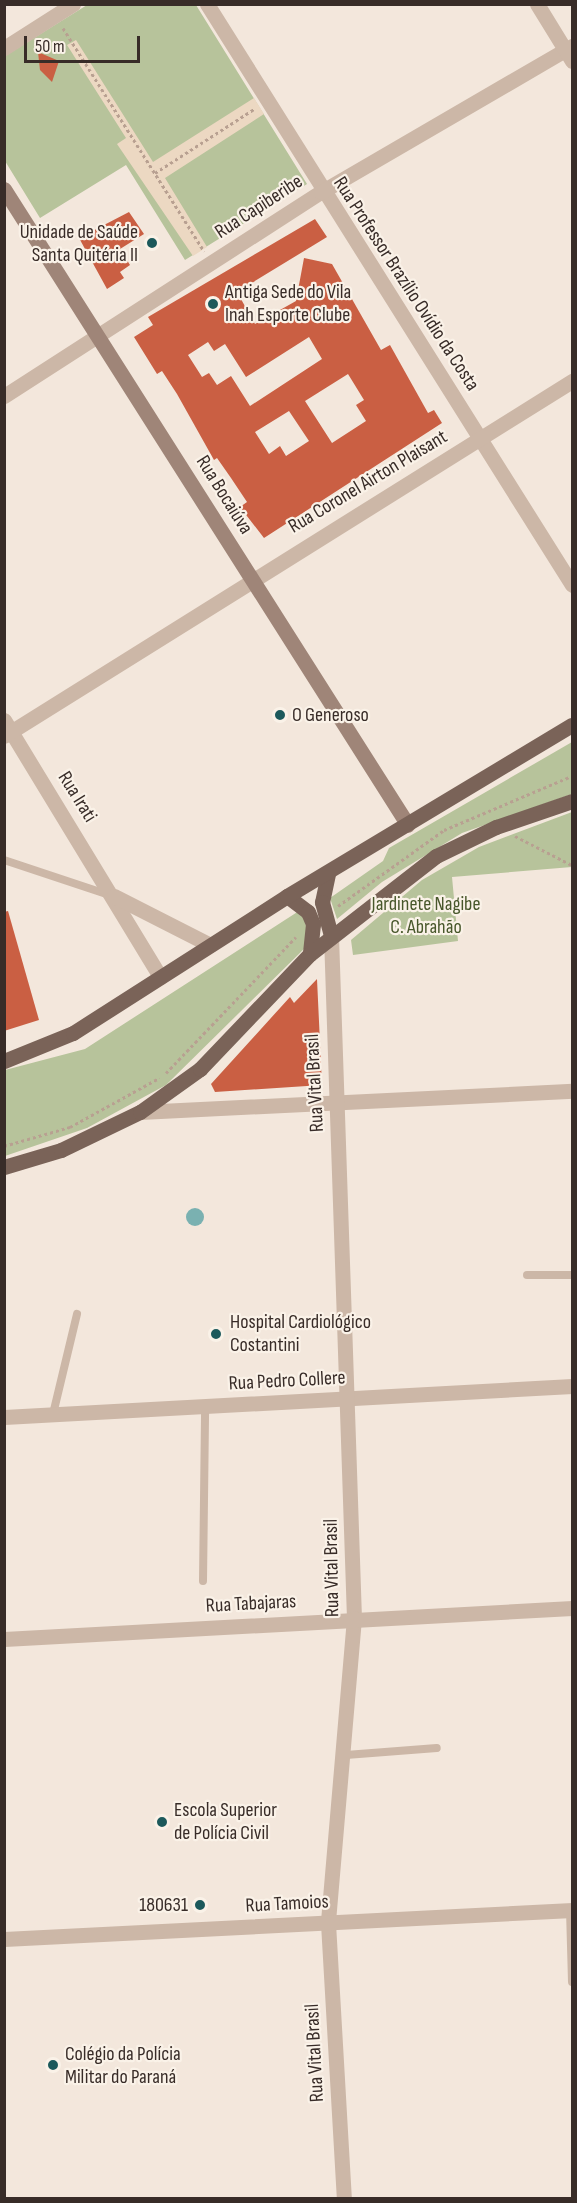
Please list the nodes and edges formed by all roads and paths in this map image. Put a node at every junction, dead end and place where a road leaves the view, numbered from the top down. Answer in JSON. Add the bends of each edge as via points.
{"nodes":[{"id":1,"x":73,"y":4,"type":"edge"},
{"id":2,"x":207,"y":4,"type":"edge"},
{"id":3,"x":537,"y":4,"type":"edge"},
{"id":4,"x":55,"y":16,"type":"junction"},
{"id":5,"x":4,"y":48,"type":"edge"},
{"id":6,"x":570,"y":52,"type":"edge"},
{"id":7,"x":267,"y":101,"type":"junction"},
{"id":8,"x":155,"y":173,"type":"junction"},
{"id":9,"x":4,"y":189,"type":"edge"},
{"id":10,"x":321,"y":192,"type":"junction"},
{"id":11,"x":212,"y":262,"type":"junction"},
{"id":12,"x":98,"y":335,"type":"junction"},
{"id":13,"x":573,"y":381,"type":"edge"},
{"id":14,"x":4,"y":396,"type":"edge"},
{"id":15,"x":481,"y":438,"type":"junction"},
{"id":16,"x":252,"y":579,"type":"junction"},
{"id":17,"x":573,"y":585,"type":"edge"},
{"id":18,"x":573,"y":725,"type":"edge"},
{"id":19,"x":7,"y":729,"type":"edge"},
{"id":20,"x":573,"y":801,"type":"edge"},
{"id":21,"x":408,"y":825,"type":"junction"},
{"id":22,"x":4,"y":860,"type":"edge"},
{"id":23,"x":328,"y":874,"type":"junction"},
{"id":24,"x":114,"y":896,"type":"junction"},
{"id":25,"x":287,"y":896,"type":"junction"},
{"id":26,"x":303,"y":931,"type":"dead end"},
{"id":27,"x":331,"y":936,"type":"junction"},
{"id":28,"x":210,"y":945,"type":"junction"},
{"id":29,"x":310,"y":954,"type":"junction"},
{"id":30,"x":160,"y":977,"type":"junction"},
{"id":31,"x":4,"y":1061,"type":"edge"},
{"id":32,"x":573,"y":1091,"type":"edge"},
{"id":33,"x":338,"y":1105,"type":"junction"},
{"id":34,"x":140,"y":1112,"type":"junction"},
{"id":35,"x":4,"y":1146,"type":"edge"},
{"id":36,"x":4,"y":1167,"type":"edge"},
{"id":37,"x":527,"y":1275,"type":"dead end"},
{"id":38,"x":573,"y":1275,"type":"edge"},
{"id":39,"x":77,"y":1314,"type":"dead end"},
{"id":40,"x":573,"y":1386,"type":"edge"},
{"id":41,"x":350,"y":1398,"type":"junction"},
{"id":42,"x":205,"y":1406,"type":"junction"},
{"id":43,"x":54,"y":1414,"type":"junction"},
{"id":44,"x":4,"y":1417,"type":"edge"},
{"id":45,"x":203,"y":1581,"type":"dead end"},
{"id":46,"x":573,"y":1608,"type":"edge"},
{"id":47,"x":354,"y":1618,"type":"junction"},
{"id":48,"x":4,"y":1639,"type":"edge"},
{"id":49,"x":437,"y":1748,"type":"dead end"},
{"id":50,"x":346,"y":1755,"type":"junction"},
{"id":51,"x":572,"y":1910,"type":"edge"},
{"id":52,"x":328,"y":1923,"type":"junction"},
{"id":53,"x":4,"y":1939,"type":"edge"},
{"id":54,"x":573,"y":1982,"type":"edge"},
{"id":55,"x":344,"y":2199,"type":"edge"}],
"edges":[{"from":1,"to":4,"type":"street"},
{"from":2,"to":7,"type":"street","name":"Rua Professor Brazílio Ovídio da Costa"},
{"from":3,"to":6,"type":"street"},
{"from":4,"to":5,"type":"street"},
{"from":4,"to":8,"type":"path"},
{"from":6,"to":10,"type":"street","name":"Rua Capiberibe"},
{"from":7,"to":8,"type":"path"},
{"from":7,"to":10,"type":"street","name":"Rua Professor Brazílio Ovídio da Costa"},
{"from":8,"to":11,"type":"path"},
{"from":9,"to":12,"type":"main road","name":"Rua Bocaiúva"},
{"from":10,"to":11,"type":"street","name":"Rua Capiberibe"},
{"from":10,"to":15,"type":"street","name":"Rua Professor Brazílio Ovídio da Costa"},
{"from":11,"to":12,"type":"street","name":"Rua Capiberibe"},
{"from":12,"to":14,"type":"street","name":"Rua Capiberibe"},
{"from":12,"to":16,"type":"main road","name":"Rua Bocaiúva"},
{"from":13,"to":15,"type":"street","name":"Rua Coronel Airton Plaisant"},
{"from":15,"to":16,"type":"street","name":"Rua Coronel Airton Plaisant"},
{"from":15,"to":17,"type":"street","name":"Rua Professor Brazílio Ovídio da Costa"},
{"from":16,"to":19,"type":"street","name":"Rua Coronel Airton Plaisant"},
{"from":16,"to":21,"type":"main road","name":"Rua Bocaiúva"},
{"from":18,"to":21,"type":"main road"},
{"from":19,"to":24,"type":"street","name":"Rua Irati"},
{"from":20,"to":27,"type":"main road","via":[[496,827],[436,856]]},
{"from":21,"to":23,"type":"main road"},
{"from":22,"to":24,"type":"lane"},
{"from":23,"to":25,"type":"main road"},
{"from":23,"to":27,"type":"main road","via":[[322,902]]},
{"from":24,"to":28,"type":"street"},
{"from":24,"to":30,"type":"street","name":"Rua Irati"},
{"from":25,"to":28,"type":"main road"},
{"from":25,"to":29,"type":"main road","via":[[308,912],[313,924]]},
{"from":26,"to":35,"type":"path","via":[[165,1074],[70,1127]]},
{"from":27,"to":29,"type":"main road"},
{"from":27,"to":33,"type":"street","name":"Rua Vital Brasil"},
{"from":28,"to":30,"type":"main road"},
{"from":29,"to":34,"type":"main road","via":[[219,1054]]},
{"from":30,"to":31,"type":"main road","via":[[73,1033]]},
{"from":32,"to":33,"type":"street"},
{"from":33,"to":34,"type":"street"},
{"from":33,"to":41,"type":"street","name":"Rua Vital Brasil"},
{"from":34,"to":36,"type":"main road","via":[[61,1150]]},
{"from":37,"to":38,"type":"lane"},
{"from":39,"to":43,"type":"lane"},
{"from":40,"to":41,"type":"street","name":"Rua Pedro Collere"},
{"from":41,"to":42,"type":"street","name":"Rua Pedro Collere"},
{"from":41,"to":47,"type":"street","name":"Rua Vital Brasil"},
{"from":42,"to":43,"type":"street","name":"Rua Pedro Collere"},
{"from":42,"to":45,"type":"lane"},
{"from":43,"to":44,"type":"street","name":"Rua Pedro Collere"},
{"from":46,"to":47,"type":"street","name":"Rua Tabajaras"},
{"from":47,"to":48,"type":"street","name":"Rua Tabajaras"},
{"from":47,"to":50,"type":"street","name":"Rua Vital Brasil"},
{"from":49,"to":50,"type":"lane"},
{"from":50,"to":52,"type":"street","name":"Rua Vital Brasil"},
{"from":51,"to":52,"type":"street","name":"Rua Tamoios"},
{"from":51,"to":54,"type":"lane"},
{"from":52,"to":53,"type":"street","name":"Rua Tamoios"},
{"from":52,"to":55,"type":"street","name":"Rua Vital Brasil"}]}
